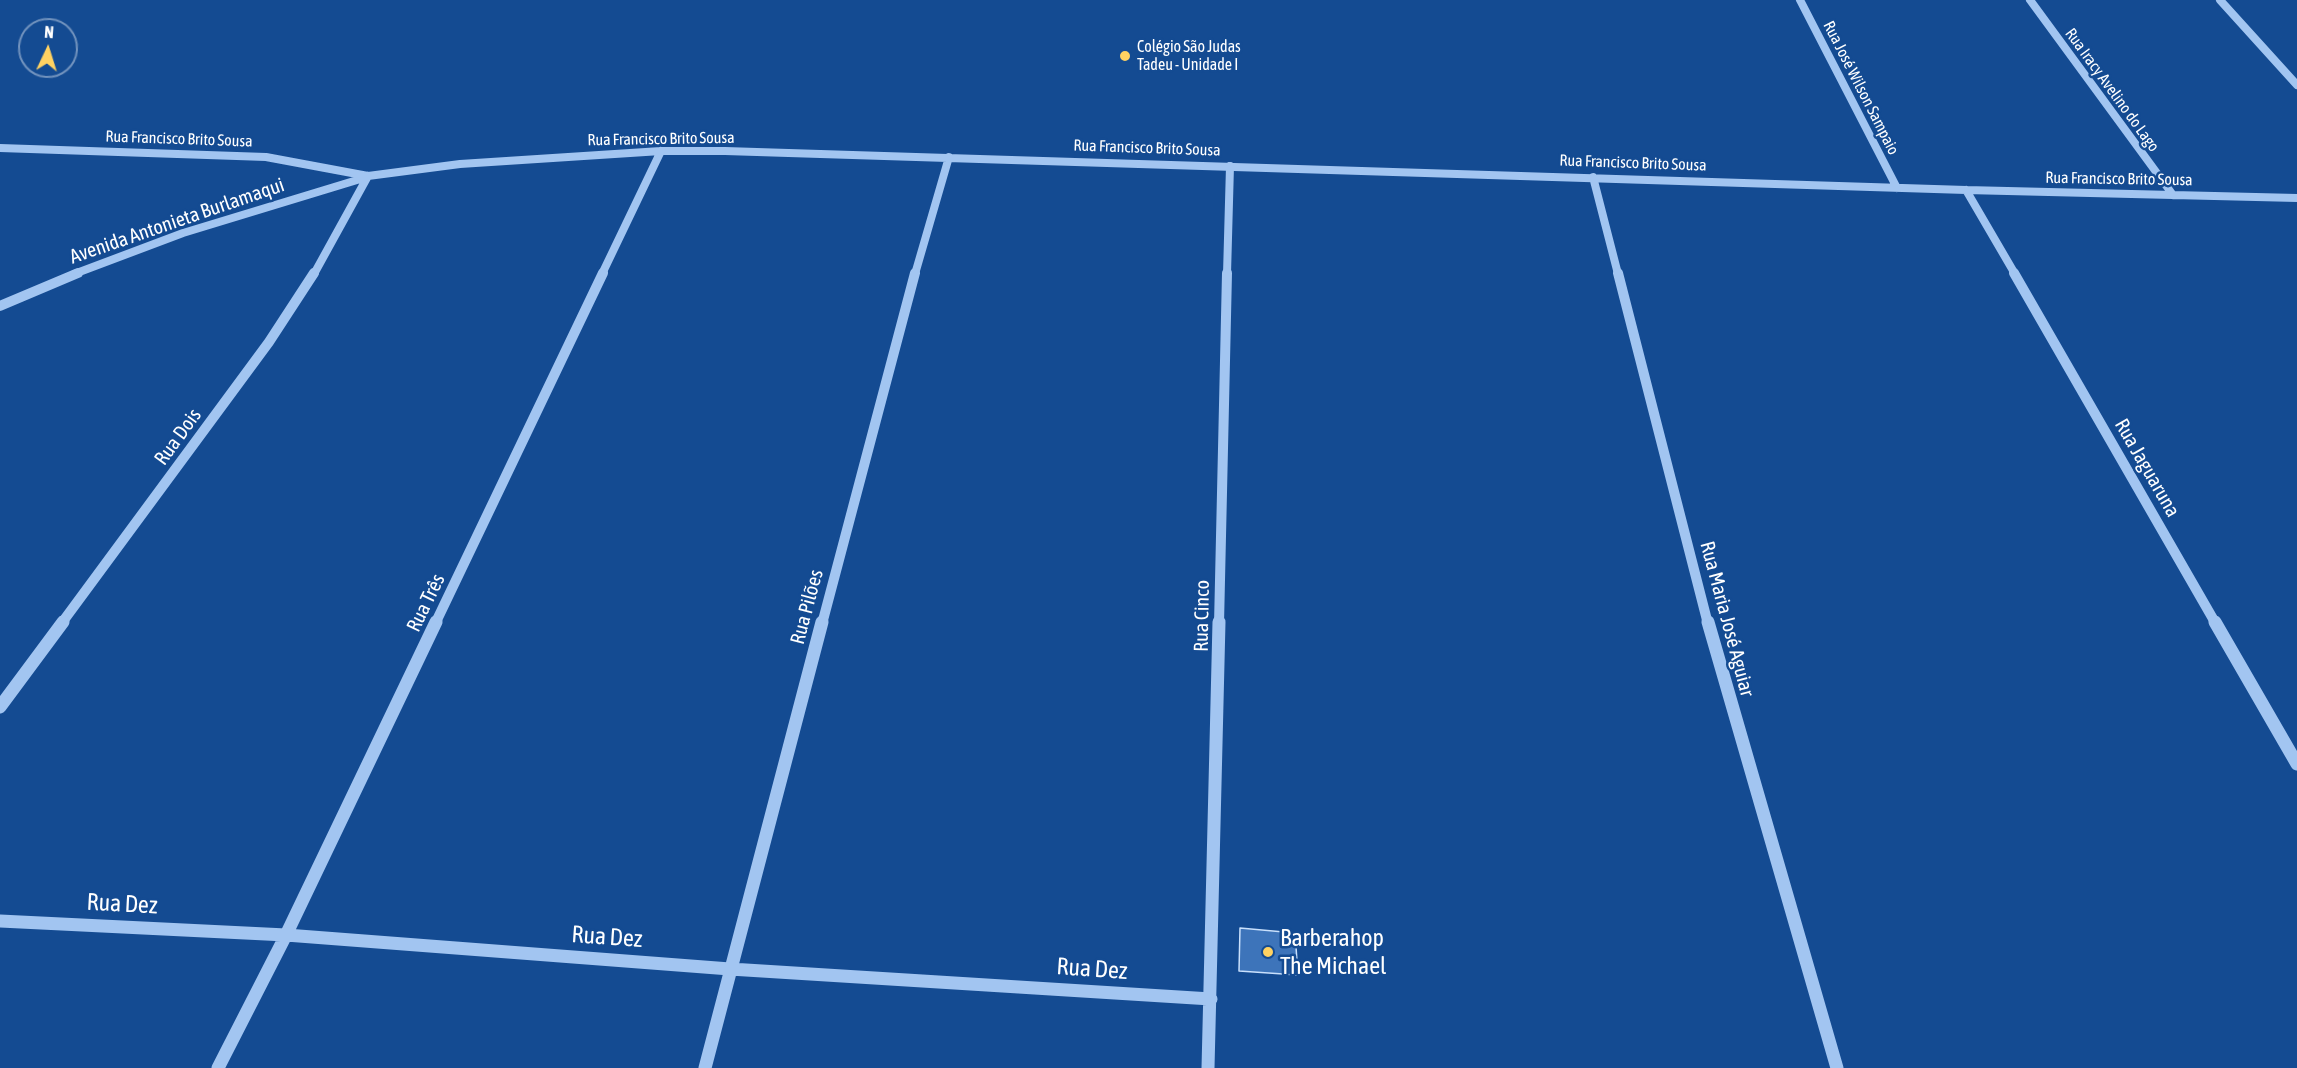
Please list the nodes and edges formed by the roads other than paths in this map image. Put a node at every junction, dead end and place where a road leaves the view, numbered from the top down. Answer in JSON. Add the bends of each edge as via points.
{"nodes":[{"id":1,"x":1800,"y":0,"type":"edge"},
{"id":2,"x":2030,"y":0,"type":"edge"},
{"id":3,"x":2220,"y":0,"type":"edge"},
{"id":4,"x":2297,"y":85,"type":"edge"},
{"id":5,"x":0,"y":148,"type":"edge"},
{"id":6,"x":661,"y":151,"type":"junction"},
{"id":7,"x":949,"y":157,"type":"junction"},
{"id":8,"x":1230,"y":166,"type":"junction"},
{"id":9,"x":368,"y":176,"type":"junction"},
{"id":10,"x":1593,"y":177,"type":"junction"},
{"id":11,"x":1897,"y":188,"type":"junction"},
{"id":12,"x":1966,"y":190,"type":"junction"},
{"id":13,"x":2173,"y":195,"type":"junction"},
{"id":14,"x":2297,"y":198,"type":"edge"},
{"id":15,"x":0,"y":306,"type":"edge"},
{"id":16,"x":0,"y":707,"type":"edge"},
{"id":17,"x":2297,"y":764,"type":"edge"},
{"id":18,"x":0,"y":921,"type":"edge"},
{"id":19,"x":286,"y":935,"type":"junction"},
{"id":20,"x":730,"y":969,"type":"junction"},
{"id":21,"x":1211,"y":999,"type":"junction"},
{"id":22,"x":218,"y":1068,"type":"edge"},
{"id":23,"x":705,"y":1068,"type":"edge"},
{"id":24,"x":1208,"y":1068,"type":"edge"},
{"id":25,"x":1837,"y":1068,"type":"edge"}],
"edges":[{"from":1,"to":11,"type":"street","name":"Rua José Wilson Sampaio"},
{"from":2,"to":13,"type":"street","name":"Rua Iracy Avelino do Lago"},
{"from":3,"to":4,"type":"street"},
{"from":5,"to":9,"type":"street","name":"Rua Francisco Brito Sousa","via":[[267,157]]},
{"from":6,"to":7,"type":"street","name":"Rua Francisco Brito Sousa"},
{"from":6,"to":9,"type":"street","name":"Rua Francisco Brito Sousa","via":[[460,164]]},
{"from":6,"to":19,"type":"street","name":"Rua Três"},
{"from":7,"to":8,"type":"street","name":"Rua Francisco Brito Sousa"},
{"from":7,"to":20,"type":"street","name":"Rua Pilões","via":[[900,326]]},
{"from":8,"to":10,"type":"street","name":"Rua Francisco Brito Sousa"},
{"from":8,"to":21,"type":"street","name":"Rua Cinco"},
{"from":9,"to":15,"type":"street","name":"Avenida Antonieta Burlamaqui","via":[[183,233]]},
{"from":9,"to":16,"type":"street","name":"Rua Dois","via":[[310,281],[269,342]]},
{"from":10,"to":11,"type":"street","name":"Rua Francisco Brito Sousa"},
{"from":10,"to":25,"type":"street","name":"Rua Maria José Aguiar","via":[[1716,655]]},
{"from":11,"to":12,"type":"street","name":"Rua Francisco Brito Sousa"},
{"from":12,"to":13,"type":"street","name":"Rua Francisco Brito Sousa"},
{"from":12,"to":17,"type":"street","name":"Rua Jaguaruna"},
{"from":13,"to":14,"type":"street","name":"Rua Francisco Brito Sousa"},
{"from":18,"to":19,"type":"street","name":"Rua Dez"},
{"from":19,"to":20,"type":"street","name":"Rua Dez"},
{"from":19,"to":22,"type":"street","name":"Rua Três"},
{"from":20,"to":21,"type":"street","name":"Rua Dez"},
{"from":20,"to":23,"type":"street","name":"Rua Pilões"},
{"from":21,"to":24,"type":"street","name":"Rua Cinco"}]}
